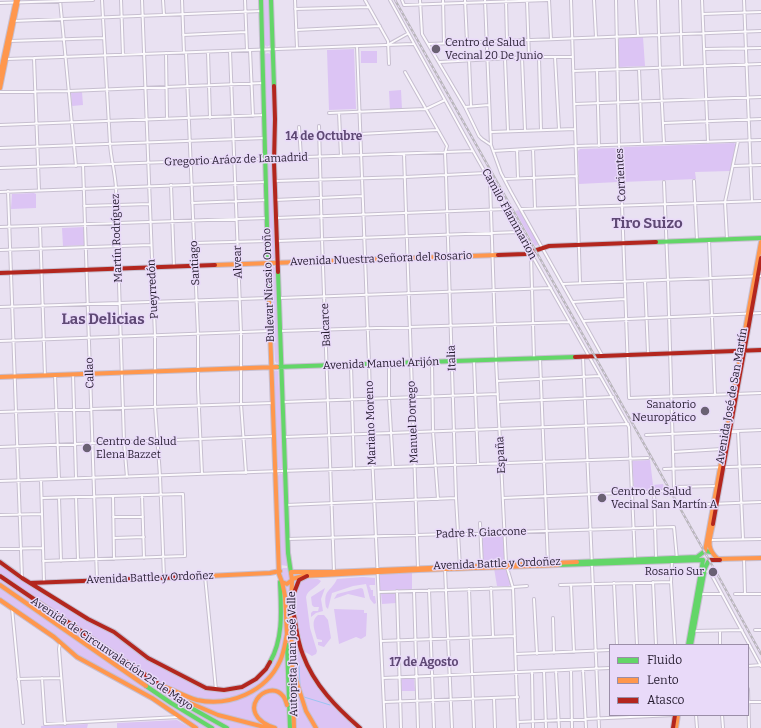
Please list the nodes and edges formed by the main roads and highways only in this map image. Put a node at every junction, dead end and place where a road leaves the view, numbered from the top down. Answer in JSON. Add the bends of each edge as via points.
{"nodes":[{"id":1,"x":262,"y":0,"type":"edge"},
{"id":2,"x":271,"y":0,"type":"edge"},
{"id":3,"x":16,"y":1,"type":"edge"},
{"id":4,"x":4,"y":59,"type":"junction"},
{"id":5,"x":0,"y":75,"type":"edge"},
{"id":6,"x":0,"y":88,"type":"edge"},
{"id":7,"x":761,"y":238,"type":"edge"},
{"id":8,"x":761,"y":242,"type":"edge"},
{"id":9,"x":761,"y":258,"type":"edge"},
{"id":10,"x":278,"y":263,"type":"junction"},
{"id":11,"x":268,"y":264,"type":"junction"},
{"id":12,"x":0,"y":273,"type":"edge"},
{"id":13,"x":757,"y":277,"type":"edge"},
{"id":14,"x":742,"y":350,"type":"junction"},
{"id":15,"x":761,"y":350,"type":"edge"},
{"id":16,"x":272,"y":367,"type":"junction"},
{"id":17,"x":281,"y":367,"type":"junction"},
{"id":18,"x":0,"y":377,"type":"edge"},
{"id":19,"x":728,"y":431,"type":"junction"},
{"id":20,"x":721,"y":468,"type":"junction"},
{"id":21,"x":714,"y":504,"type":"junction"},
{"id":22,"x":703,"y":552,"type":"junction"},
{"id":23,"x":711,"y":553,"type":"junction"},
{"id":24,"x":761,"y":558,"type":"edge"},
{"id":25,"x":674,"y":559,"type":"junction"},
{"id":26,"x":730,"y":559,"type":"junction"},
{"id":27,"x":635,"y":560,"type":"junction"},
{"id":28,"x":706,"y":561,"type":"junction"},
{"id":29,"x":0,"y":562,"type":"edge"},
{"id":30,"x":506,"y":565,"type":"junction"},
{"id":31,"x":460,"y":567,"type":"junction"},
{"id":32,"x":418,"y":569,"type":"junction"},
{"id":33,"x":280,"y":571,"type":"junction"},
{"id":34,"x":291,"y":571,"type":"junction"},
{"id":35,"x":377,"y":572,"type":"junction"},
{"id":36,"x":270,"y":573,"type":"junction"},
{"id":37,"x":307,"y":576,"type":"junction"},
{"id":38,"x":1,"y":577,"type":"edge"},
{"id":39,"x":280,"y":580,"type":"junction"},
{"id":40,"x":292,"y":580,"type":"junction"},
{"id":41,"x":30,"y":583,"type":"junction"},
{"id":42,"x":0,"y":585,"type":"edge"},
{"id":43,"x":0,"y":589,"type":"edge"},
{"id":44,"x":699,"y":594,"type":"junction"},
{"id":45,"x":14,"y":595,"type":"junction"},
{"id":46,"x":292,"y":599,"type":"junction"},
{"id":47,"x":0,"y":600,"type":"edge"},
{"id":48,"x":291,"y":604,"type":"junction"},
{"id":49,"x":287,"y":634,"type":"junction"},
{"id":50,"x":689,"y":644,"type":"edge"},
{"id":51,"x":292,"y":659,"type":"junction"},
{"id":52,"x":156,"y":682,"type":"junction"},
{"id":53,"x":175,"y":696,"type":"junction"},
{"id":54,"x":677,"y":716,"type":"edge"},
{"id":55,"x":194,"y":718,"type":"junction"},
{"id":56,"x":289,"y":718,"type":"junction"},
{"id":57,"x":196,"y":728,"type":"edge"},
{"id":58,"x":207,"y":728,"type":"edge"},
{"id":59,"x":212,"y":728,"type":"edge"},
{"id":60,"x":227,"y":728,"type":"edge"},
{"id":61,"x":268,"y":728,"type":"edge"},
{"id":62,"x":275,"y":728,"type":"edge"},
{"id":63,"x":290,"y":728,"type":"edge"},
{"id":64,"x":294,"y":728,"type":"edge"},
{"id":65,"x":316,"y":728,"type":"edge"},
{"id":66,"x":360,"y":728,"type":"edge"},
{"id":67,"x":674,"y":728,"type":"edge"}],
"edges":[{"from":1,"to":11,"type":"main road","name":"Bulevar Nicasio Oroño"},
{"from":2,"to":10,"type":"main road","name":"Bulevar Nicasio Oroño"},
{"from":3,"to":4,"type":"main road"},
{"from":4,"to":5,"type":"main road"},
{"from":4,"to":6,"type":"main road"},
{"from":7,"to":10,"type":"main road","name":"Avenida Nuestra Señora del Rosario","via":[[580,244],[542,247],[531,253]]},
{"from":8,"to":13,"type":"main road","name":"Avenida José de San Martín"},
{"from":9,"to":13,"type":"main road","name":"Avenida José de San Martín"},
{"from":10,"to":11,"type":"main road","name":"Avenida Nuestra Señora del Rosario"},
{"from":10,"to":17,"type":"main road","name":"Bulevar Nicasio Oroño"},
{"from":11,"to":12,"type":"main road","name":"Avenida Nuestra Señora del Rosario"},
{"from":11,"to":16,"type":"main road","name":"Bulevar Nicasio Oroño"},
{"from":13,"to":14,"type":"main road","name":"Avenida José de San Martín"},
{"from":14,"to":15,"type":"main road","name":"Avenida Manuel Arijón"},
{"from":14,"to":17,"type":"main road","name":"Avenida Manuel Arijón"},
{"from":14,"to":19,"type":"main road","name":"Avenida José de San Martín"},
{"from":16,"to":17,"type":"main road","name":"Avenida Manuel Arijón"},
{"from":16,"to":18,"type":"main road","name":"Avenida Manuel Arijón"},
{"from":16,"to":33,"type":"main road","name":"Bulevar Nicasio Oroño"},
{"from":17,"to":34,"type":"main road","name":"Bulevar Nicasio Oroño"},
{"from":19,"to":20,"type":"main road","name":"Avenida José de San Martín"},
{"from":19,"to":20,"type":"main road","name":"Avenida José de San Martín","via":[[722,449]]},
{"from":20,"to":21,"type":"main road","name":"Avenida José de San Martín"},
{"from":20,"to":21,"type":"main road","name":"Avenida José de San Martín"},
{"from":21,"to":22,"type":"main road","name":"Avenida José de San Martín"},
{"from":21,"to":23,"type":"main road","name":"Avenida José de San Martín","via":[[709,546]]},
{"from":22,"to":23,"type":"main road","name":"Avenida Battle y Ordoñez"},
{"from":22,"to":25,"type":"main road","name":"Avenida Battle y Ordoñez","via":[[697,557]]},
{"from":22,"to":28,"type":"main road","name":"Avenida José de San Martín"},
{"from":23,"to":26,"type":"main road","name":"Avenida Battle y Ordoñez","via":[[718,559]]},
{"from":23,"to":28,"type":"main road","name":"Avenida José de San Martín","via":[[712,558]]},
{"from":24,"to":26,"type":"main road","name":"Avenida Battle y Ordoñez"},
{"from":25,"to":27,"type":"main road","name":"Avenida Battle y Ordoñez"},
{"from":25,"to":27,"type":"main road","name":"Avenida Battle y Ordoñez"},
{"from":25,"to":28,"type":"main road","name":"Avenida Battle y Ordoñez"},
{"from":26,"to":28,"type":"main road","name":"Avenida Battle y Ordoñez"},
{"from":27,"to":30,"type":"main road","name":"Avenida Battle y Ordoñez"},
{"from":28,"to":44,"type":"main road"},
{"from":28,"to":44,"type":"main road"},
{"from":29,"to":41,"type":"main road"},
{"from":30,"to":31,"type":"main road","name":"Avenida Battle y Ordoñez"},
{"from":30,"to":31,"type":"main road","name":"Avenida Battle y Ordoñez"},
{"from":31,"to":32,"type":"main road","name":"Avenida Battle y Ordoñez"},
{"from":31,"to":32,"type":"main road","name":"Avenida Battle y Ordoñez"},
{"from":32,"to":35,"type":"main road","name":"Avenida Battle y Ordoñez"},
{"from":33,"to":34,"type":"main road","via":[[285,568]]},
{"from":33,"to":36,"type":"main road","name":"Avenida Battle y Ordoñez"},
{"from":33,"to":39,"type":"main road"},
{"from":34,"to":35,"type":"main road","name":"Avenida Battle y Ordoñez"},
{"from":34,"to":40,"type":"main road"},
{"from":35,"to":37,"type":"main road","name":"Avenida Battle y Ordoñez"},
{"from":36,"to":39,"type":"main road","name":"Avenida Battle y Ordoñez"},
{"from":36,"to":41,"type":"main road","name":"Avenida Battle y Ordoñez"},
{"from":37,"to":40,"type":"main road","name":"Avenida Battle y Ordoñez"},
{"from":37,"to":46,"type":"main road","via":[[299,580]]},
{"from":38,"to":52,"type":"main road","name":"Avenida de Circunvalación 25 de Mayo"},
{"from":39,"to":40,"type":"main road","via":[[287,584]]},
{"from":39,"to":41,"type":"main road","via":[[282,611],[272,660],[263,674],[248,685],[227,691],[206,688],[148,658],[114,632]]},
{"from":39,"to":49,"type":"main road","name":"Autopista Juan José Valle","via":[[285,596]]},
{"from":40,"to":46,"type":"main road","name":"Autopista Juan José Valle"},
{"from":42,"to":45,"type":"main road","name":"Avenida de Circunvalación 25 de Mayo"},
{"from":43,"to":45,"type":"main road"},
{"from":44,"to":50,"type":"main road"},
{"from":45,"to":55,"type":"main road","name":"Avenida de Circunvalación 25 de Mayo"},
{"from":46,"to":48,"type":"main road","name":"Autopista Juan José Valle"},
{"from":47,"to":57,"type":"main road","via":[[54,637],[77,657],[152,698]]},
{"from":48,"to":51,"type":"main road","name":"Autopista Juan José Valle"},
{"from":48,"to":66,"type":"main road","via":[[299,644],[309,670],[332,700]]},
{"from":49,"to":52,"type":"main road","via":[[282,658],[273,674],[243,696],[222,702],[199,700]]},
{"from":49,"to":56,"type":"main road","name":"Autopista Juan José Valle"},
{"from":51,"to":64,"type":"main road","name":"Autopista Juan José Valle"},
{"from":51,"to":65,"type":"main road","via":[[296,683],[306,711]]},
{"from":52,"to":53,"type":"main road","name":"Avenida de Circunvalación 25 de Mayo"},
{"from":53,"to":60,"type":"main road","name":"Avenida de Circunvalación 25 de Mayo"},
{"from":53,"to":61,"type":"main road","via":[[218,715]]},
{"from":54,"to":67,"type":"main road"},
{"from":55,"to":58,"type":"main road"},
{"from":55,"to":59,"type":"main road","name":"Avenida de Circunvalación 25 de Mayo"},
{"from":56,"to":62,"type":"main road","via":[[282,695],[269,690],[262,693],[255,700],[254,713],[259,720]]},
{"from":56,"to":63,"type":"main road","name":"Autopista Juan José Valle"}]}
